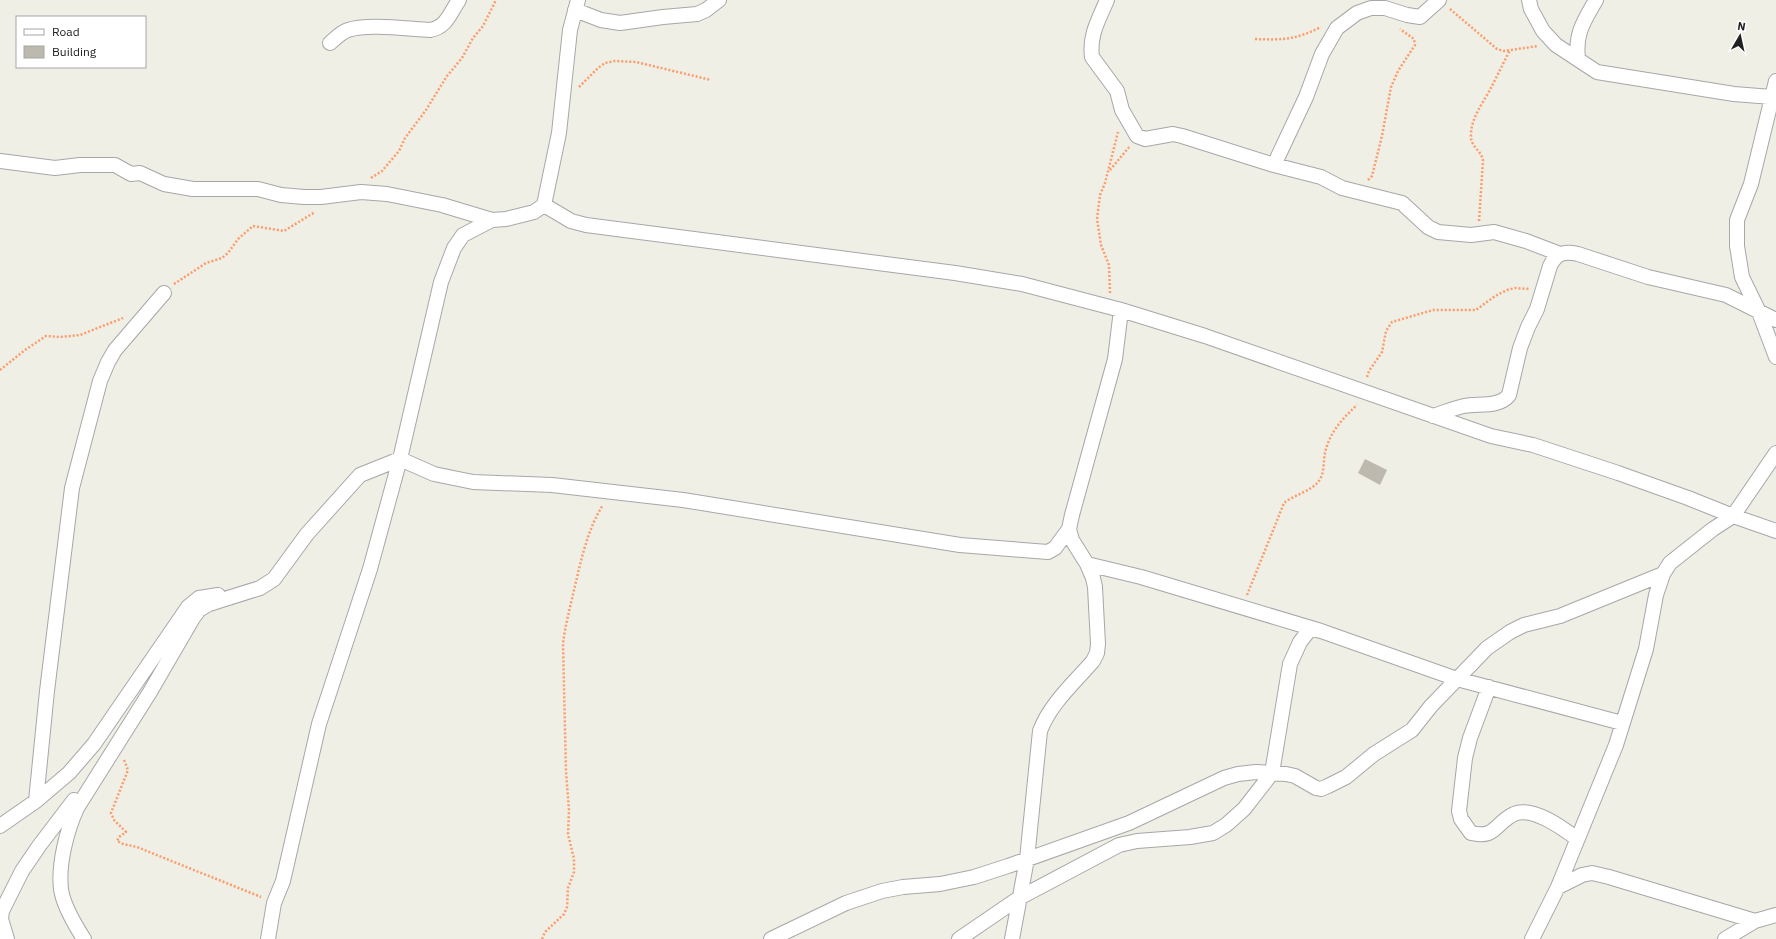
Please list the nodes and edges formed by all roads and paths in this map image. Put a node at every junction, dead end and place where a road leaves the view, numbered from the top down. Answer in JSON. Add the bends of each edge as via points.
{"nodes":[{"id":1,"x":459,"y":0,"type":"edge"},
{"id":2,"x":496,"y":0,"type":"edge"},
{"id":3,"x":719,"y":0,"type":"edge"},
{"id":4,"x":1107,"y":0,"type":"edge"},
{"id":5,"x":1529,"y":0,"type":"edge"},
{"id":6,"x":1596,"y":0,"type":"edge"},
{"id":7,"x":1443,"y":2,"type":"edge"},
{"id":8,"x":576,"y":5,"type":"edge"},
{"id":9,"x":1324,"y":26,"type":"dead end"},
{"id":10,"x":1395,"y":26,"type":"dead end"},
{"id":11,"x":1255,"y":39,"type":"dead end"},
{"id":12,"x":330,"y":43,"type":"dead end"},
{"id":13,"x":1556,"y":45,"type":"junction"},
{"id":14,"x":1510,"y":50,"type":"junction"},
{"id":15,"x":1578,"y":58,"type":"junction"},
{"id":16,"x":711,"y":80,"type":"dead end"},
{"id":17,"x":1776,"y":81,"type":"edge"},
{"id":18,"x":563,"y":97,"type":"junction"},
{"id":19,"x":1772,"y":97,"type":"junction"},
{"id":20,"x":1122,"y":110,"type":"junction"},
{"id":21,"x":1142,"y":139,"type":"junction"},
{"id":22,"x":0,"y":161,"type":"edge"},
{"id":23,"x":1274,"y":165,"type":"junction"},
{"id":24,"x":1108,"y":172,"type":"junction"},
{"id":25,"x":1359,"y":192,"type":"junction"},
{"id":26,"x":348,"y":194,"type":"junction"},
{"id":27,"x":544,"y":205,"type":"junction"},
{"id":28,"x":492,"y":220,"type":"junction"},
{"id":29,"x":1478,"y":233,"type":"junction"},
{"id":30,"x":1560,"y":254,"type":"junction"},
{"id":31,"x":1543,"y":290,"type":"junction"},
{"id":32,"x":164,"y":293,"type":"dead end"},
{"id":33,"x":1115,"y":309,"type":"junction"},
{"id":34,"x":1759,"y":312,"type":"junction"},
{"id":35,"x":1776,"y":320,"type":"edge"},
{"id":36,"x":1776,"y":357,"type":"edge"},
{"id":37,"x":1366,"y":392,"type":"junction"},
{"id":38,"x":1433,"y":416,"type":"junction"},
{"id":39,"x":1776,"y":454,"type":"edge"},
{"id":40,"x":400,"y":458,"type":"junction"},
{"id":41,"x":612,"y":491,"type":"junction"},
{"id":42,"x":1733,"y":516,"type":"junction"},
{"id":43,"x":1069,"y":529,"type":"junction"},
{"id":44,"x":1776,"y":531,"type":"edge"},
{"id":45,"x":1087,"y":564,"type":"junction"},
{"id":46,"x":1663,"y":574,"type":"junction"},
{"id":47,"x":248,"y":592,"type":"junction"},
{"id":48,"x":1243,"y":607,"type":"junction"},
{"id":49,"x":1311,"y":628,"type":"junction"},
{"id":50,"x":1457,"y":679,"type":"junction"},
{"id":51,"x":1489,"y":687,"type":"junction"},
{"id":52,"x":1622,"y":723,"type":"junction"},
{"id":53,"x":114,"y":750,"type":"junction"},
{"id":54,"x":1272,"y":773,"type":"junction"},
{"id":55,"x":36,"y":801,"type":"junction"},
{"id":56,"x":0,"y":826,"type":"edge"},
{"id":57,"x":1578,"y":839,"type":"junction"},
{"id":58,"x":1027,"y":859,"type":"junction"},
{"id":59,"x":1558,"y":887,"type":"junction"},
{"id":60,"x":1019,"y":898,"type":"junction"},
{"id":61,"x":274,"y":903,"type":"junction"},
{"id":62,"x":1776,"y":915,"type":"edge"},
{"id":63,"x":1755,"y":921,"type":"junction"},
{"id":64,"x":7,"y":939,"type":"edge"},
{"id":65,"x":84,"y":939,"type":"edge"},
{"id":66,"x":268,"y":939,"type":"edge"},
{"id":67,"x":542,"y":939,"type":"edge"},
{"id":68,"x":771,"y":939,"type":"edge"},
{"id":69,"x":958,"y":939,"type":"edge"},
{"id":70,"x":1012,"y":939,"type":"edge"},
{"id":71,"x":1532,"y":939,"type":"edge"},
{"id":72,"x":1725,"y":939,"type":"edge"}],
"edges":[{"from":1,"to":12,"type":"street","via":[[445,23],[437,28],[430,30],[366,27],[346,31]]},
{"from":2,"to":26,"type":"path","via":[[483,26],[405,138],[399,151],[382,171]]},
{"from":3,"to":8,"type":"street","via":[[697,14],[620,23],[601,20]]},
{"from":4,"to":20,"type":"street","via":[[1093,33],[1091,55],[1117,90]]},
{"from":5,"to":13,"type":"street","via":[[1531,10],[1542,31]]},
{"from":6,"to":15,"type":"street","via":[[1578,37]]},
{"from":7,"to":14,"type":"path","via":[[1497,49]]},
{"from":7,"to":23,"type":"street","via":[[1420,17],[1385,8],[1371,8],[1357,13],[1337,28],[1322,54]]},
{"from":8,"to":18,"type":"street","via":[[570,30]]},
{"from":9,"to":11,"type":"path","via":[[1304,36],[1287,40]]},
{"from":10,"to":25,"type":"path","via":[[1414,39],[1415,45],[1391,87],[1372,176]]},
{"from":13,"to":14,"type":"path"},
{"from":13,"to":15,"type":"street"},
{"from":14,"to":29,"type":"path","via":[[1482,102],[1472,127],[1471,140],[1483,161]]},
{"from":15,"to":19,"type":"street","via":[[1597,72],[1609,75],[1734,94]]},
{"from":16,"to":18,"type":"path","via":[[636,62],[615,61],[605,63],[581,86]]},
{"from":17,"to":19,"type":"street"},
{"from":18,"to":27,"type":"street","via":[[559,133]]},
{"from":19,"to":34,"type":"street","via":[[1751,184],[1737,220],[1737,246],[1742,277]]},
{"from":20,"to":21,"type":"street","via":[[1131,128]]},
{"from":20,"to":24,"type":"path"},
{"from":21,"to":23,"type":"street","via":[[1173,134]]},
{"from":21,"to":24,"type":"path","via":[[1128,147]]},
{"from":22,"to":26,"type":"street","via":[[55,168],[118,165],[131,174],[140,173],[164,184],[193,189],[258,189],[281,195],[321,197]]},
{"from":23,"to":25,"type":"street","via":[[1321,177],[1342,188]]},
{"from":24,"to":33,"type":"path","via":[[1100,195],[1098,220],[1101,245],[1109,265]]},
{"from":25,"to":29,"type":"street","via":[[1402,203],[1428,227],[1438,232],[1471,235]]},
{"from":26,"to":28,"type":"street","via":[[387,194],[442,205]]},
{"from":27,"to":28,"type":"street","via":[[534,212]]},
{"from":27,"to":33,"type":"street","via":[[571,221],[586,225],[955,273],[1022,284]]},
{"from":28,"to":40,"type":"street","via":[[463,235],[454,248],[441,282]]},
{"from":29,"to":30,"type":"street","via":[[1494,232]]},
{"from":30,"to":31,"type":"street","via":[[1553,259]]},
{"from":30,"to":34,"type":"street","via":[[1578,254],[1648,277],[1726,295]]},
{"from":31,"to":37,"type":"path","via":[[1515,288],[1495,296],[1476,310],[1433,310],[1392,322],[1386,331],[1382,352],[1368,371]]},
{"from":31,"to":38,"type":"street","via":[[1520,348],[1509,395],[1505,400],[1463,406]]},
{"from":32,"to":55,"type":"street","via":[[115,350],[108,362],[100,381],[72,488],[46,691]]},
{"from":33,"to":37,"type":"street","via":[[1205,336]]},
{"from":33,"to":43,"type":"street","via":[[1115,359]]},
{"from":34,"to":35,"type":"street"},
{"from":34,"to":36,"type":"street"},
{"from":37,"to":38,"type":"street"},
{"from":37,"to":48,"type":"path","via":[[1336,428],[1325,453],[1322,475],[1318,482],[1284,503]]},
{"from":38,"to":42,"type":"street","via":[[1491,436],[1533,445],[1618,473]]},
{"from":39,"to":42,"type":"street"},
{"from":40,"to":41,"type":"street","via":[[434,474],[473,482],[552,485]]},
{"from":40,"to":47,"type":"street","via":[[360,476],[307,534],[274,579]]},
{"from":40,"to":61,"type":"street","via":[[370,569],[319,724],[283,881]]},
{"from":41,"to":43,"type":"street","via":[[960,545],[1035,552],[1052,551]]},
{"from":41,"to":67,"type":"path","via":[[592,527],[564,630],[568,834],[574,859],[574,872],[568,888],[564,914],[545,932]]},
{"from":42,"to":44,"type":"street"},
{"from":42,"to":46,"type":"street","via":[[1670,563]]},
{"from":43,"to":45,"type":"street","via":[[1072,540]]},
{"from":45,"to":48,"type":"street"},
{"from":45,"to":58,"type":"street","via":[[1095,587],[1097,653],[1052,708],[1040,731]]},
{"from":46,"to":50,"type":"street","via":[[1560,616],[1524,625],[1510,632],[1487,648]]},
{"from":46,"to":52,"type":"street","via":[[1656,595],[1646,649]]},
{"from":47,"to":53,"type":"street","via":[[209,604],[199,610]]},
{"from":47,"to":55,"type":"street","via":[[199,598],[188,607],[94,744],[69,774]]},
{"from":48,"to":49,"type":"street"},
{"from":49,"to":50,"type":"street"},
{"from":49,"to":54,"type":"street","via":[[1300,642],[1290,664]]},
{"from":50,"to":51,"type":"street"},
{"from":50,"to":54,"type":"street","via":[[1412,730],[1374,754],[1346,777],[1321,789],[1295,776]]},
{"from":51,"to":52,"type":"street"},
{"from":51,"to":57,"type":"street","via":[[1465,758],[1459,811],[1461,819],[1471,833],[1483,835],[1493,831],[1512,815],[1532,814],[1558,825]]},
{"from":52,"to":57,"type":"street","via":[[1616,745]]},
{"from":53,"to":61,"type":"path","via":[[128,768],[111,813],[126,832],[117,841]]},
{"from":53,"to":64,"type":"street","via":[[22,871],[2,911],[1,919]]},
{"from":53,"to":65,"type":"street","via":[[77,808],[66,840],[61,890],[74,924]]},
{"from":54,"to":58,"type":"street","via":[[1256,772],[1224,778],[1129,823]]},
{"from":54,"to":60,"type":"street","via":[[1244,809],[1213,833],[1119,845]]},
{"from":55,"to":56,"type":"street"},
{"from":57,"to":59,"type":"street"},
{"from":58,"to":60,"type":"street"},
{"from":58,"to":68,"type":"street","via":[[974,878],[882,891],[846,903]]},
{"from":59,"to":63,"type":"street","via":[[1592,873]]},
{"from":59,"to":71,"type":"street"},
{"from":60,"to":69,"type":"street"},
{"from":60,"to":70,"type":"street"},
{"from":61,"to":66,"type":"street"},
{"from":62,"to":63,"type":"street"},
{"from":63,"to":72,"type":"street"}]}
